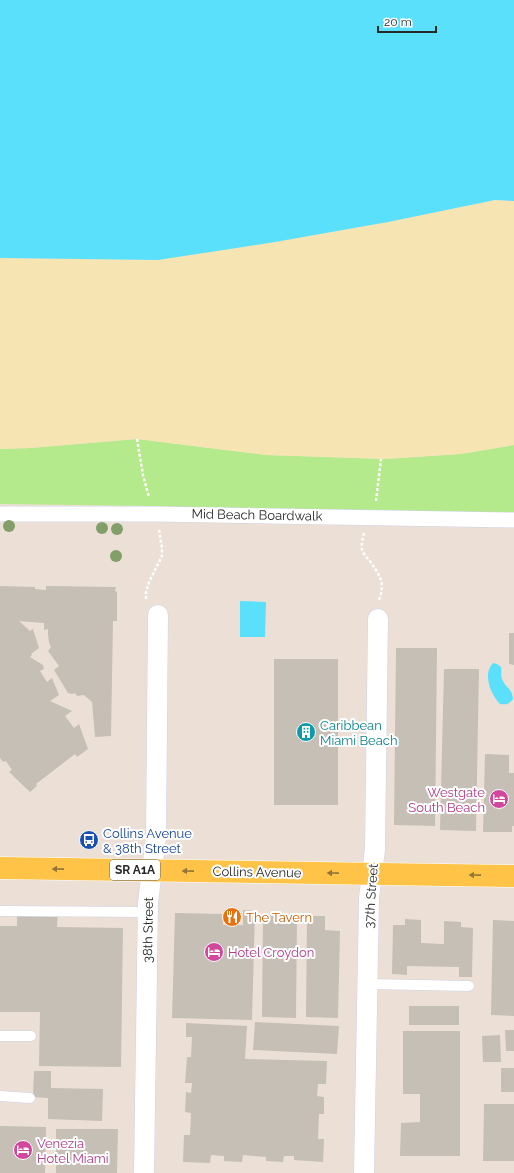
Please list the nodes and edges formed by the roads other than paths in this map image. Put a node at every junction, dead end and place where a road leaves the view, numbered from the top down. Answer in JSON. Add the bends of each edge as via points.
{"nodes":[{"id":1,"x":0,"y":514,"type":"edge"},
{"id":2,"x":514,"y":520,"type":"edge"},
{"id":3,"x":152,"y":609,"type":"road end"},
{"id":4,"x":378,"y":610,"type":"road end"},
{"id":5,"x":0,"y":868,"type":"edge"},
{"id":6,"x":151,"y":871,"type":"junction"},
{"id":7,"x":372,"y":874,"type":"junction"},
{"id":8,"x":514,"y":876,"type":"edge"},
{"id":9,"x":0,"y":910,"type":"edge"},
{"id":10,"x":148,"y":912,"type":"junction"},
{"id":11,"x":368,"y":984,"type":"junction"},
{"id":12,"x":469,"y":986,"type":"dead end"},
{"id":13,"x":0,"y":1036,"type":"edge"},
{"id":14,"x":31,"y":1036,"type":"dead end"},
{"id":15,"x":0,"y":1096,"type":"edge"},
{"id":16,"x":30,"y":1098,"type":"dead end"},
{"id":17,"x":144,"y":1173,"type":"edge"},
{"id":18,"x":364,"y":1173,"type":"edge"}],
"edges":[{"from":1,"to":2,"type":"street","name":"Mid Beach Boardwalk"},
{"from":3,"to":6,"type":"street","name":"38th Street","via":[[156,837]]},
{"from":4,"to":7,"type":"street","name":"37th Street","via":[[375,849]]},
{"from":6,"to":5,"type":"main road","name":"Collins Avenue","number":"SR A1A","one_way":true},
{"from":7,"to":6,"type":"main road","name":"Collins Avenue","number":"SR A1A","one_way":true},
{"from":6,"to":10,"type":"street","name":"38th Street"},
{"from":8,"to":7,"type":"main road","name":"Collins Avenue","number":"SR A1A","one_way":true},
{"from":7,"to":11,"type":"street","name":"37th Street","via":[[369,898]]},
{"from":9,"to":10,"type":"lane"},
{"from":10,"to":17,"type":"street","name":"38th Street"},
{"from":11,"to":12,"type":"lane"},
{"from":11,"to":18,"type":"street","name":"37th Street"},
{"from":13,"to":14,"type":"lane"},
{"from":15,"to":16,"type":"lane"}]}
